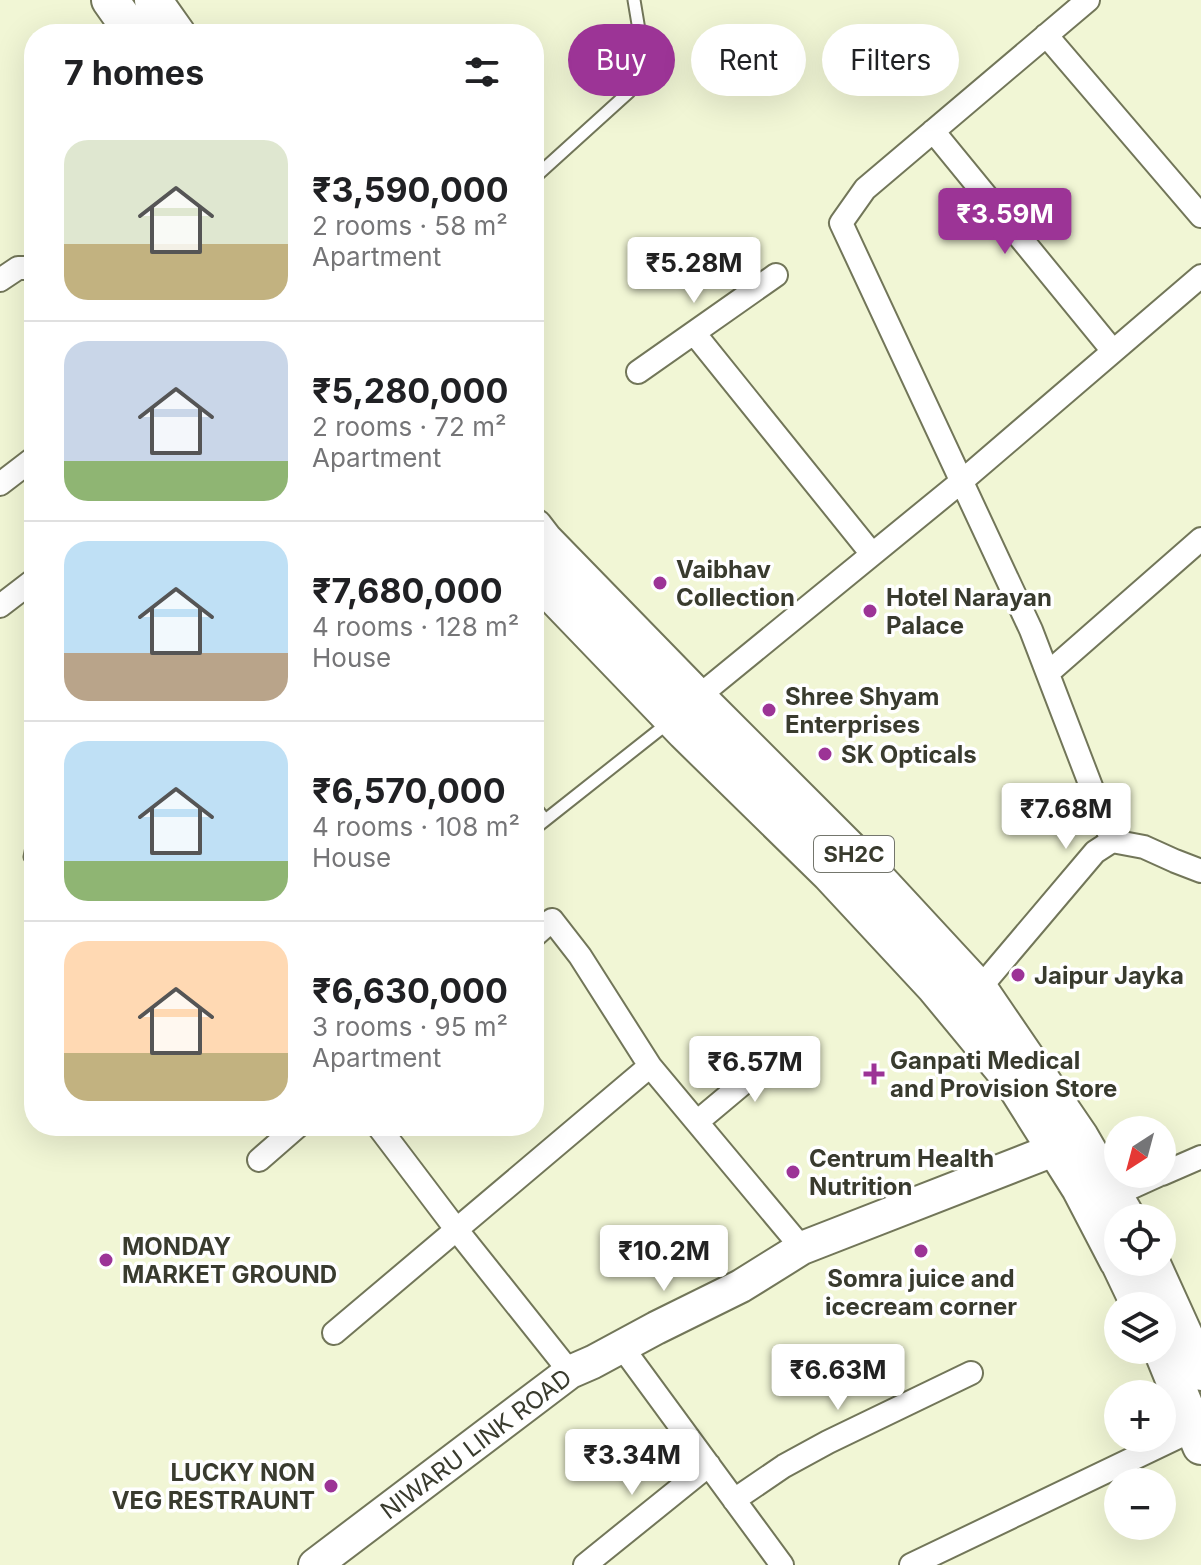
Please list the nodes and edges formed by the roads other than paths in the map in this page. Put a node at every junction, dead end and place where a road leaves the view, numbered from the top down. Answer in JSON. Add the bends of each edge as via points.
{"nodes":[{"id":1,"x":110,"y":0,"type":"edge"},
{"id":2,"x":153,"y":0,"type":"edge"},
{"id":3,"x":634,"y":0,"type":"edge"},
{"id":4,"x":1088,"y":0,"type":"edge"},
{"id":5,"x":127,"y":24,"type":"edge"},
{"id":6,"x":170,"y":24,"type":"edge"},
{"id":7,"x":1046,"y":35,"type":"junction"},
{"id":8,"x":933,"y":131,"type":"junction"},
{"id":9,"x":544,"y":169,"type":"edge"},
{"id":10,"x":1201,"y":216,"type":"edge"},
{"id":11,"x":24,"y":268,"type":"edge"},
{"id":12,"x":776,"y":275,"type":"dead end"},
{"id":13,"x":1201,"y":276,"type":"edge"},
{"id":14,"x":0,"y":280,"type":"edge"},
{"id":15,"x":694,"y":333,"type":"junction"},
{"id":16,"x":1113,"y":351,"type":"junction"},
{"id":17,"x":638,"y":372,"type":"dead end"},
{"id":18,"x":24,"y":466,"type":"edge"},
{"id":19,"x":962,"y":481,"type":"junction"},
{"id":20,"x":0,"y":484,"type":"edge"},
{"id":21,"x":1201,"y":539,"type":"edge"},
{"id":22,"x":544,"y":540,"type":"edge"},
{"id":23,"x":872,"y":554,"type":"junction"},
{"id":24,"x":544,"y":584,"type":"edge"},
{"id":25,"x":24,"y":588,"type":"edge"},
{"id":26,"x":0,"y":606,"type":"edge"},
{"id":27,"x":1048,"y":673,"type":"junction"},
{"id":28,"x":685,"y":708,"type":"junction"},
{"id":29,"x":545,"y":820,"type":"edge"},
{"id":30,"x":1112,"y":841,"type":"junction"},
{"id":31,"x":1201,"y":871,"type":"edge"},
{"id":32,"x":544,"y":927,"type":"edge"},
{"id":33,"x":979,"y":989,"type":"junction"},
{"id":34,"x":783,"y":1050,"type":"dead end"},
{"id":35,"x":650,"y":1066,"type":"junction"},
{"id":36,"x":697,"y":1122,"type":"junction"},
{"id":37,"x":287,"y":1136,"type":"edge"},
{"id":38,"x":386,"y":1136,"type":"edge"},
{"id":39,"x":1068,"y":1143,"type":"junction"},
{"id":40,"x":259,"y":1160,"type":"dead end"},
{"id":41,"x":1198,"y":1162,"type":"edge"},
{"id":42,"x":1176,"y":1169,"type":"edge"},
{"id":43,"x":1140,"y":1188,"type":"edge"},
{"id":44,"x":1108,"y":1204,"type":"edge"},
{"id":45,"x":1115,"y":1204,"type":"edge"},
{"id":46,"x":456,"y":1229,"type":"junction"},
{"id":47,"x":802,"y":1248,"type":"junction"},
{"id":48,"x":1157,"y":1276,"type":"edge"},
{"id":49,"x":334,"y":1333,"type":"dead end"},
{"id":50,"x":622,"y":1347,"type":"junction"},
{"id":51,"x":1168,"y":1364,"type":"edge"},
{"id":52,"x":570,"y":1372,"type":"junction"},
{"id":53,"x":1201,"y":1372,"type":"edge"},
{"id":54,"x":971,"y":1373,"type":"dead end"},
{"id":55,"x":1199,"y":1434,"type":"edge"},
{"id":56,"x":709,"y":1465,"type":"junction"},
{"id":57,"x":734,"y":1500,"type":"junction"},
{"id":58,"x":329,"y":1561,"type":"edge"},
{"id":59,"x":585,"y":1565,"type":"edge"},
{"id":60,"x":782,"y":1565,"type":"edge"},
{"id":61,"x":911,"y":1565,"type":"edge"}],
"edges":[{"from":1,"to":5,"type":"main road"},
{"from":2,"to":6,"type":"main road"},
{"from":3,"to":9,"type":"lane","via":[[638,60],[629,92]]},
{"from":4,"to":7,"type":"street"},
{"from":7,"to":8,"type":"street"},
{"from":7,"to":10,"type":"street"},
{"from":8,"to":16,"type":"street"},
{"from":8,"to":19,"type":"street","via":[[865,189],[841,223]]},
{"from":11,"to":14,"type":"street"},
{"from":12,"to":15,"type":"street"},
{"from":13,"to":16,"type":"street"},
{"from":15,"to":17,"type":"street"},
{"from":15,"to":23,"type":"street"},
{"from":16,"to":19,"type":"street"},
{"from":18,"to":20,"type":"street"},
{"from":19,"to":23,"type":"street"},
{"from":19,"to":27,"type":"street"},
{"from":21,"to":27,"type":"street"},
{"from":22,"to":28,"type":"main road","number":"SH2C"},
{"from":23,"to":28,"type":"street"},
{"from":24,"to":28,"type":"main road","number":"SH2C"},
{"from":25,"to":26,"type":"street"},
{"from":27,"to":30,"type":"street"},
{"from":28,"to":29,"type":"lane"},
{"from":28,"to":33,"type":"main road","number":"SH2C","via":[[855,855]]},
{"from":28,"to":39,"type":"main road","number":"SH2C"},
{"from":30,"to":31,"type":"street","via":[[1144,847]]},
{"from":30,"to":33,"type":"street","via":[[1095,852]]},
{"from":32,"to":35,"type":"street","via":[[552,920],[580,956]]},
{"from":33,"to":39,"type":"main road","number":"SH2C"},
{"from":34,"to":36,"type":"street"},
{"from":35,"to":36,"type":"street"},
{"from":35,"to":46,"type":"street"},
{"from":36,"to":47,"type":"street"},
{"from":37,"to":40,"type":"street"},
{"from":38,"to":46,"type":"street"},
{"from":39,"to":44,"type":"main road","number":"SH2C"},
{"from":39,"to":47,"type":"street","name":"NIWARU LINK ROAD"},
{"from":41,"to":42,"type":"street"},
{"from":43,"to":45,"type":"street"},
{"from":46,"to":49,"type":"street"},
{"from":46,"to":52,"type":"street"},
{"from":47,"to":50,"type":"street","name":"NIWARU LINK ROAD"},
{"from":48,"to":53,"type":"main road"},
{"from":50,"to":52,"type":"street","name":"NIWARU LINK ROAD"},
{"from":50,"to":56,"type":"street"},
{"from":51,"to":55,"type":"main road"},
{"from":52,"to":58,"type":"street","name":"NIWARU LINK ROAD"},
{"from":54,"to":57,"type":"street","via":[[828,1442]]},
{"from":55,"to":61,"type":"street"},
{"from":56,"to":57,"type":"street"},
{"from":56,"to":59,"type":"street"},
{"from":57,"to":60,"type":"street"}]}
